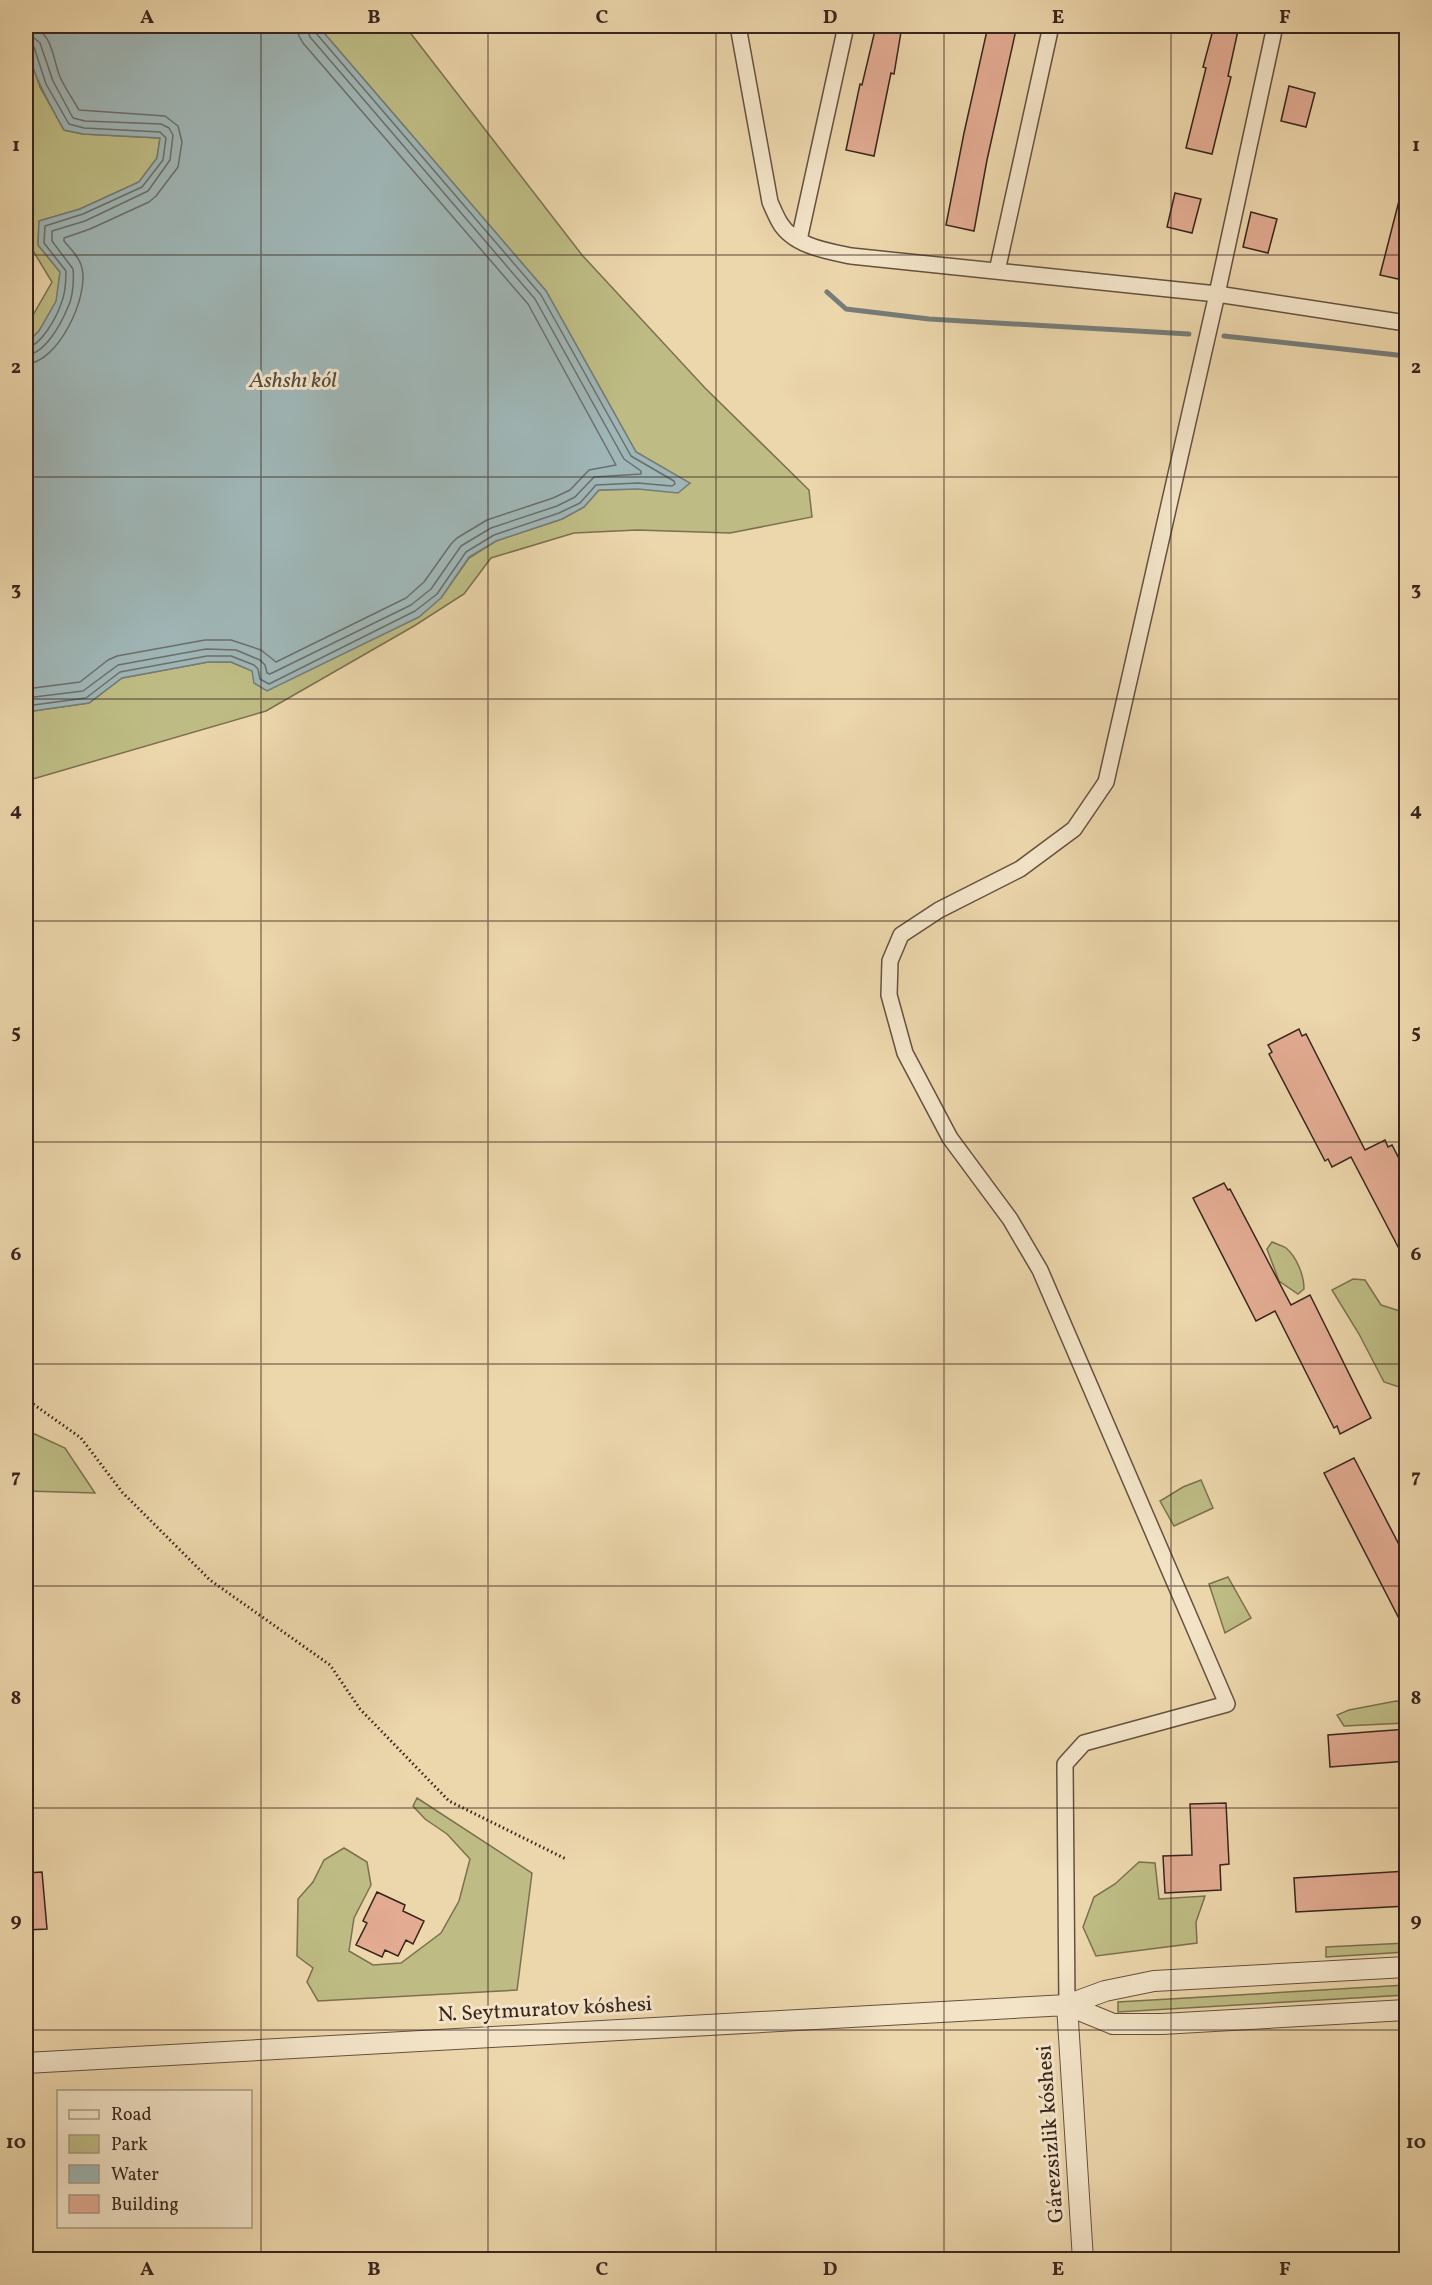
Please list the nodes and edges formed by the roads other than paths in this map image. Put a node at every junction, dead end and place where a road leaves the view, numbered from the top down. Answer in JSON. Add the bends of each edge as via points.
{"nodes":[{"id":1,"x":738,"y":26,"type":"edge"},
{"id":2,"x":846,"y":26,"type":"edge"},
{"id":3,"x":1051,"y":26,"type":"edge"},
{"id":4,"x":1275,"y":26,"type":"edge"},
{"id":5,"x":799,"y":240,"type":"junction"},
{"id":6,"x":997,"y":271,"type":"junction"},
{"id":7,"x":1217,"y":294,"type":"junction"},
{"id":8,"x":1407,"y":323,"type":"edge"},
{"id":9,"x":1407,"y":1967,"type":"edge"},
{"id":10,"x":1066,"y":2005,"type":"junction"},
{"id":11,"x":1407,"y":2010,"type":"edge"},
{"id":12,"x":26,"y":2063,"type":"edge"},
{"id":13,"x":1083,"y":2259,"type":"edge"}],
"edges":[{"from":1,"to":5,"type":"street","via":[[770,202],[781,225]]},
{"from":2,"to":5,"type":"street"},
{"from":3,"to":6,"type":"street"},
{"from":4,"to":7,"type":"street"},
{"from":5,"to":6,"type":"street","via":[[851,256]]},
{"from":6,"to":7,"type":"street"},
{"from":7,"to":8,"type":"street"},
{"from":7,"to":10,"type":"street","via":[[1106,782],[1074,829],[1020,869],[939,910],[901,935],[890,961],[889,995],[905,1053],[950,1138],[1010,1219],[1040,1270],[1227,1704],[1084,1743],[1065,1764]]},
{"from":9,"to":10,"type":"street","via":[[1154,1981],[1105,1990]]},
{"from":10,"to":11,"type":"street","via":[[1113,2024]]},
{"from":10,"to":12,"type":"street","name":"N. Seytmuratov kóshesi"},
{"from":10,"to":13,"type":"street","name":"Gárezsizlik kóshesi"}]}
